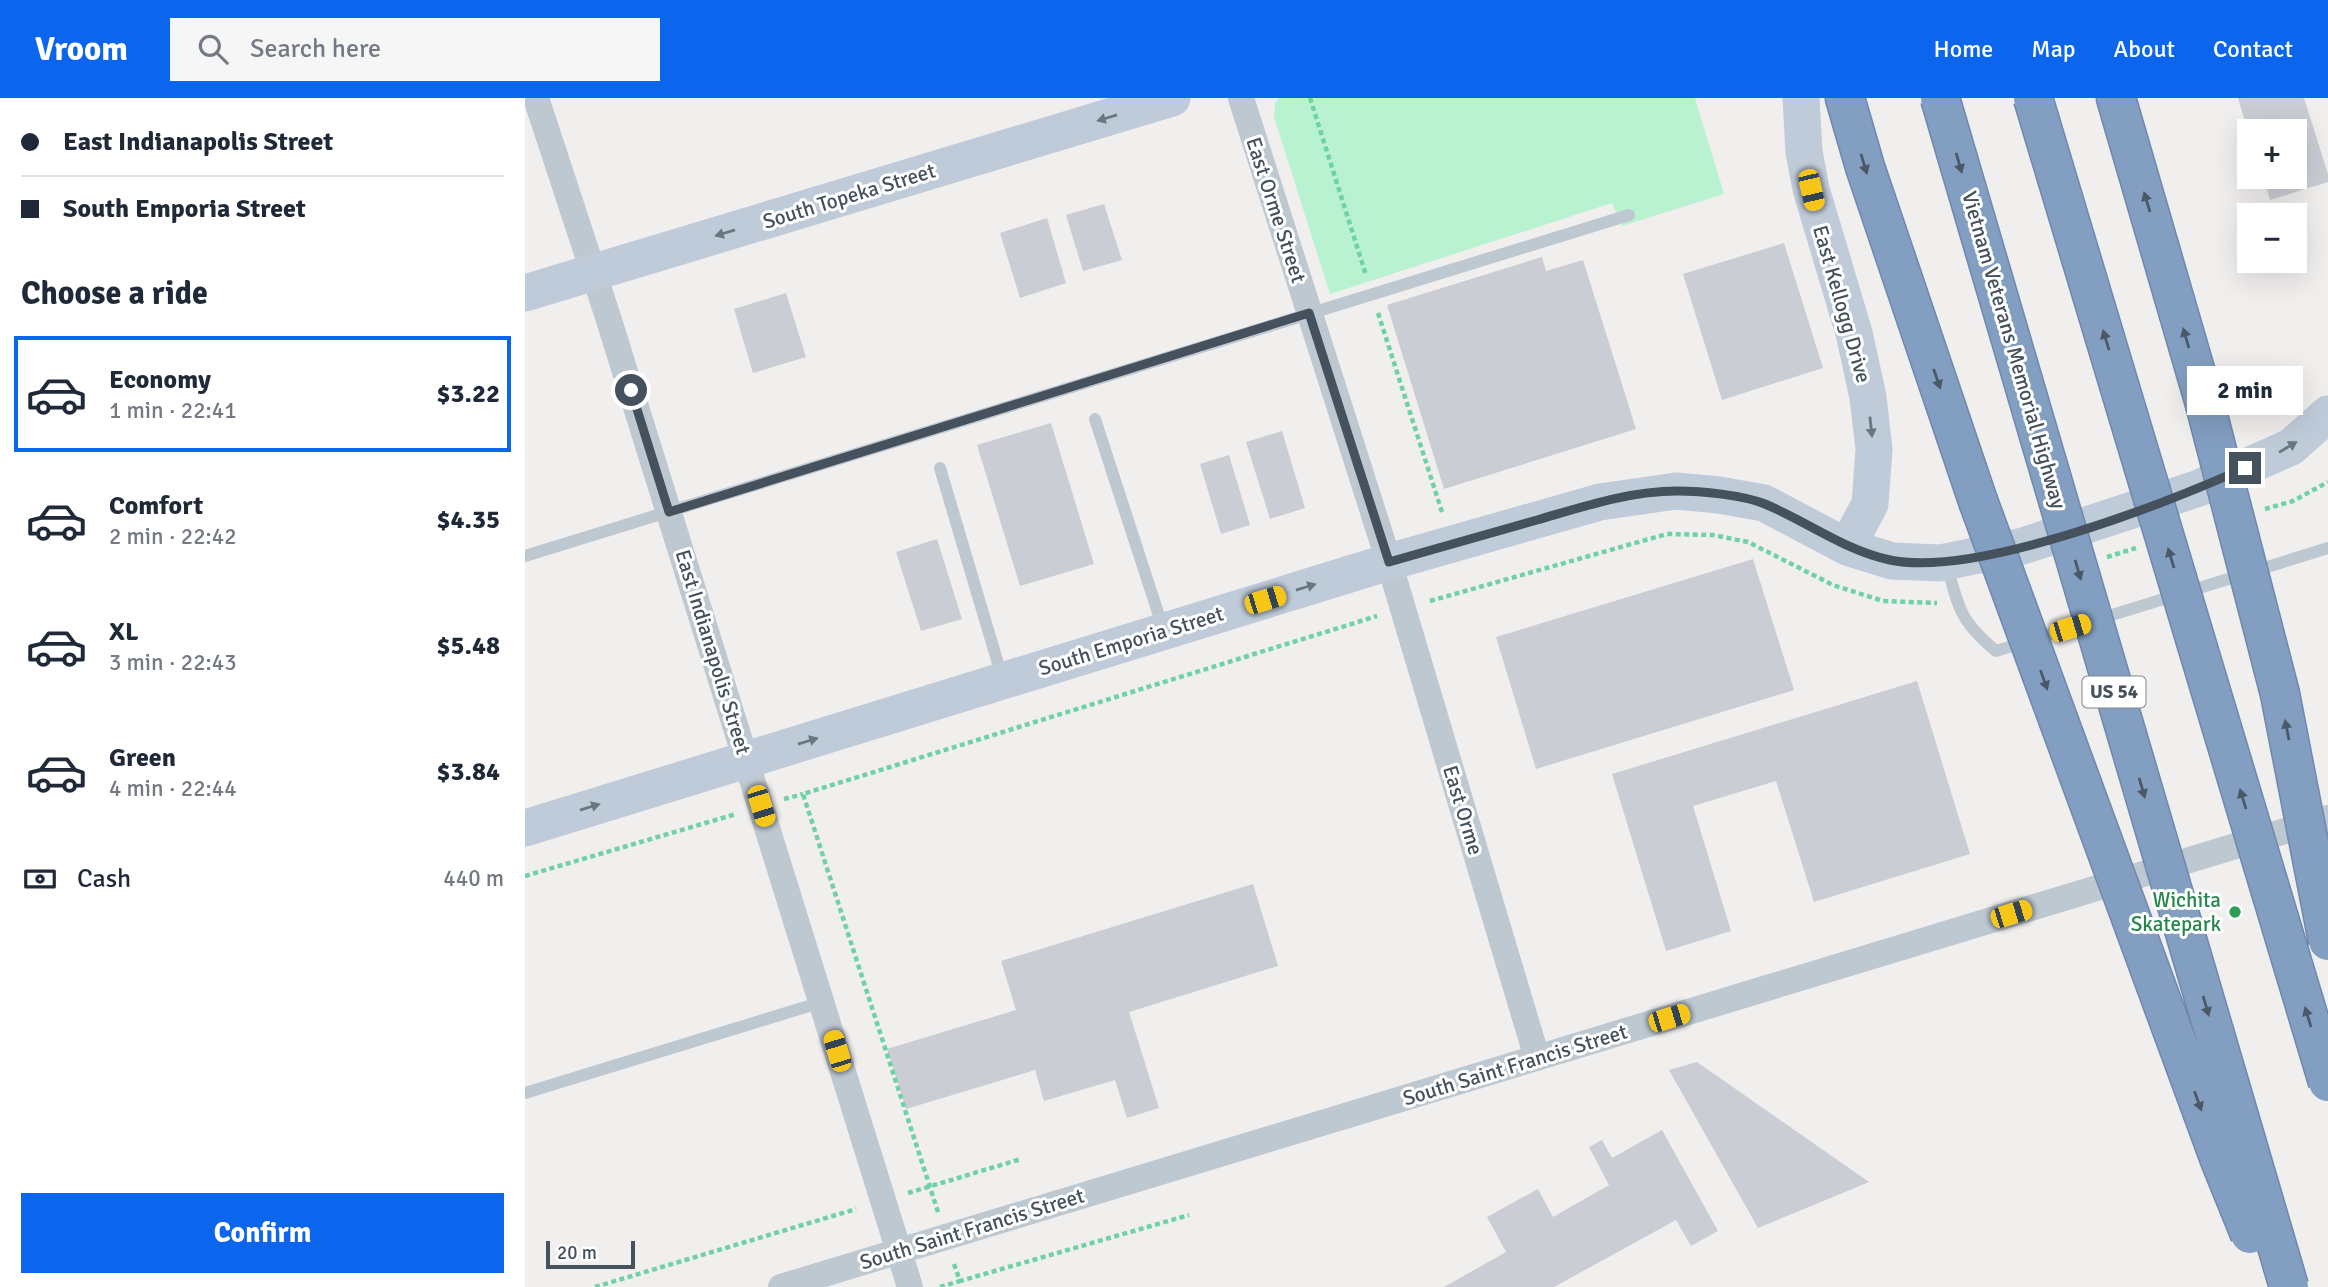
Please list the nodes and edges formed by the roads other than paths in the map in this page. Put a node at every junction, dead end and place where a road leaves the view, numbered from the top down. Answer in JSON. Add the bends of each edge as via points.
{"nodes":[{"id":1,"x":536,"y":98,"type":"edge"},
{"id":2,"x":1172,"y":98,"type":"edge"},
{"id":3,"x":1241,"y":98,"type":"edge"},
{"id":4,"x":1801,"y":98,"type":"edge"},
{"id":5,"x":1845,"y":98,"type":"edge"},
{"id":6,"x":1940,"y":98,"type":"edge"},
{"id":7,"x":2033,"y":98,"type":"edge"},
{"id":8,"x":2116,"y":98,"type":"edge"},
{"id":9,"x":1629,"y":215,"type":"dead end"},
{"id":10,"x":594,"y":272,"type":"junction"},
{"id":11,"x":525,"y":293,"type":"edge"},
{"id":12,"x":1309,"y":313,"type":"junction"},
{"id":13,"x":2328,"y":414,"type":"edge"},
{"id":14,"x":1095,"y":419,"type":"dead end"},
{"id":15,"x":940,"y":468,"type":"dead end"},
{"id":16,"x":669,"y":512,"type":"junction"},
{"id":17,"x":1847,"y":547,"type":"junction"},
{"id":18,"x":2328,"y":548,"type":"edge"},
{"id":19,"x":525,"y":556,"type":"edge"},
{"id":20,"x":1389,"y":562,"type":"junction"},
{"id":21,"x":1946,"y":562,"type":"junction"},
{"id":22,"x":1165,"y":631,"type":"junction"},
{"id":23,"x":1003,"y":681,"type":"junction"},
{"id":24,"x":747,"y":760,"type":"junction"},
{"id":25,"x":2328,"y":818,"type":"edge"},
{"id":26,"x":525,"y":828,"type":"edge"},
{"id":27,"x":2328,"y":941,"type":"edge"},
{"id":28,"x":822,"y":1002,"type":"junction"},
{"id":29,"x":1537,"y":1058,"type":"junction"},
{"id":30,"x":2328,"y":1082,"type":"edge"},
{"id":31,"x":525,"y":1093,"type":"edge"},
{"id":32,"x":899,"y":1251,"type":"junction"},
{"id":33,"x":781,"y":1287,"type":"edge"},
{"id":34,"x":910,"y":1287,"type":"edge"},
{"id":35,"x":2272,"y":1287,"type":"edge"},
{"id":36,"x":2289,"y":1287,"type":"edge"}],
"edges":[{"from":1,"to":10,"type":"street","name":"East Indianapolis Street"},
{"from":2,"to":10,"type":"street","name":"South Topeka Street","one_way":true},
{"from":3,"to":12,"type":"street","name":"East Orme Street"},
{"from":4,"to":17,"type":"street","name":"East Kellogg Drive","one_way":true,"via":[[1808,177],[1854,333],[1874,449],[1870,503]]},
{"from":5,"to":35,"type":"highway","one_way":true,"bridge":true,"via":[[1978,501],[2220,1160]]},
{"from":6,"to":36,"type":"highway","name":"Vietnam Veterans Memorial Highway","number":"US 54","one_way":true,"bridge":true},
{"from":30,"to":7,"type":"highway","one_way":true,"bridge":true},
{"from":27,"to":8,"type":"highway","one_way":true,"bridge":true,"via":[[2280,694],[2205,404]]},
{"from":9,"to":12,"type":"lane"},
{"from":10,"to":11,"type":"street","name":"South Topeka Street"},
{"from":10,"to":16,"type":"street","name":"East Indianapolis Street"},
{"from":12,"to":16,"type":"lane"},
{"from":12,"to":20,"type":"street","name":"East Orme Street"},
{"from":21,"to":13,"type":"street","name":"South Emporia Street","one_way":true,"via":[[2023,546],[2199,488],[2291,447]]},
{"from":14,"to":22,"type":"lane"},
{"from":15,"to":23,"type":"lane"},
{"from":16,"to":19,"type":"lane"},
{"from":16,"to":24,"type":"street","name":"East Indianapolis Street"},
{"from":17,"to":20,"type":"street","name":"South Emporia Street","via":[[1764,503],[1676,491],[1600,502]]},
{"from":17,"to":21,"type":"street","name":"South Emporia Street","via":[[1892,561]]},
{"from":18,"to":21,"type":"lane","via":[[1996,651],[1961,615]]},
{"from":22,"to":20,"type":"street","name":"South Emporia Street","one_way":true},
{"from":20,"to":29,"type":"street","name":"East Orme"},
{"from":22,"to":23,"type":"street","name":"South Emporia Street"},
{"from":24,"to":23,"type":"street","name":"South Emporia Street","one_way":true},
{"from":26,"to":24,"type":"street","name":"South Emporia Street","one_way":true},
{"from":24,"to":28,"type":"street","name":"East Indianapolis Street"},
{"from":25,"to":29,"type":"street","name":"South Saint Francis Street"},
{"from":28,"to":31,"type":"lane"},
{"from":28,"to":32,"type":"street","name":"East Indianapolis Street"},
{"from":29,"to":32,"type":"street","name":"South Saint Francis Street"},
{"from":32,"to":33,"type":"street","name":"South Saint Francis Street"},
{"from":32,"to":34,"type":"street","name":"East Indianapolis Street"}]}
